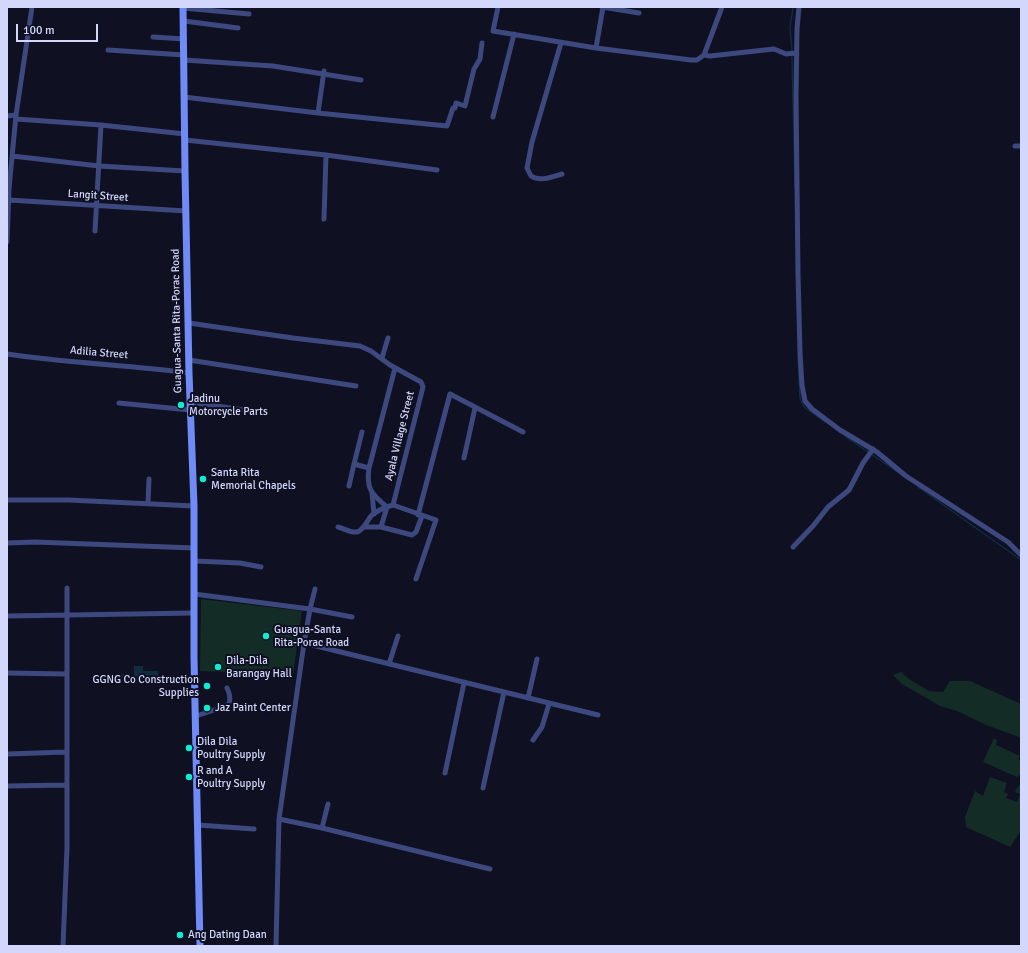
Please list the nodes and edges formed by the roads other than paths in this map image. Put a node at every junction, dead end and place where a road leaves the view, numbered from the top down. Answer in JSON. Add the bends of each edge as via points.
{"nodes":[{"id":1,"x":32,"y":7,"type":"edge"},
{"id":2,"x":183,"y":7,"type":"edge"},
{"id":3,"x":498,"y":7,"type":"edge"},
{"id":4,"x":603,"y":7,"type":"edge"},
{"id":5,"x":722,"y":7,"type":"edge"},
{"id":6,"x":799,"y":7,"type":"edge"},
{"id":7,"x":639,"y":13,"type":"dead end"},
{"id":8,"x":249,"y":14,"type":"dead end"},
{"id":9,"x":184,"y":21,"type":"junction"},
{"id":10,"x":238,"y":28,"type":"dead end"},
{"id":11,"x":514,"y":34,"type":"junction"},
{"id":12,"x":153,"y":37,"type":"dead end"},
{"id":13,"x":184,"y":39,"type":"junction"},
{"id":14,"x":482,"y":43,"type":"dead end"},
{"id":15,"x":561,"y":43,"type":"junction"},
{"id":16,"x":596,"y":48,"type":"junction"},
{"id":17,"x":108,"y":50,"type":"dead end"},
{"id":18,"x":796,"y":53,"type":"junction"},
{"id":19,"x":704,"y":55,"type":"junction"},
{"id":20,"x":184,"y":58,"type":"junction"},
{"id":21,"x":324,"y":73,"type":"junction"},
{"id":22,"x":362,"y":80,"type":"dead end"},
{"id":23,"x":184,"y":97,"type":"junction"},
{"id":24,"x":318,"y":113,"type":"junction"},
{"id":25,"x":7,"y":116,"type":"edge"},
{"id":26,"x":16,"y":117,"type":"junction"},
{"id":27,"x":493,"y":117,"type":"dead end"},
{"id":28,"x":101,"y":125,"type":"junction"},
{"id":29,"x":185,"y":137,"type":"junction"},
{"id":30,"x":326,"y":155,"type":"junction"},
{"id":31,"x":12,"y":156,"type":"junction"},
{"id":32,"x":99,"y":166,"type":"junction"},
{"id":33,"x":437,"y":170,"type":"dead end"},
{"id":34,"x":185,"y":171,"type":"junction"},
{"id":35,"x":562,"y":174,"type":"dead end"},
{"id":36,"x":8,"y":189,"type":"edge"},
{"id":37,"x":9,"y":200,"type":"junction"},
{"id":38,"x":96,"y":205,"type":"junction"},
{"id":39,"x":186,"y":211,"type":"junction"},
{"id":40,"x":324,"y":219,"type":"dead end"},
{"id":41,"x":95,"y":231,"type":"dead end"},
{"id":42,"x":7,"y":242,"type":"edge"},
{"id":43,"x":188,"y":323,"type":"junction"},
{"id":44,"x":388,"y":338,"type":"dead end"},
{"id":45,"x":7,"y":354,"type":"edge"},
{"id":46,"x":382,"y":358,"type":"junction"},
{"id":47,"x":188,"y":360,"type":"junction"},
{"id":48,"x":395,"y":368,"type":"junction"},
{"id":49,"x":189,"y":373,"type":"junction"},
{"id":50,"x":356,"y":386,"type":"dead end"},
{"id":51,"x":119,"y":404,"type":"dead end"},
{"id":52,"x":190,"y":406,"type":"junction"},
{"id":53,"x":475,"y":408,"type":"junction"},
{"id":54,"x":257,"y":412,"type":"dead end"},
{"id":55,"x":362,"y":432,"type":"dead end"},
{"id":56,"x":523,"y":432,"type":"dead end"},
{"id":57,"x":871,"y":452,"type":"junction"},
{"id":58,"x":464,"y":458,"type":"dead end"},
{"id":59,"x":354,"y":464,"type":"junction"},
{"id":60,"x":369,"y":468,"type":"junction"},
{"id":61,"x":149,"y":479,"type":"dead end"},
{"id":62,"x":349,"y":486,"type":"dead end"},
{"id":63,"x":372,"y":491,"type":"junction"},
{"id":64,"x":7,"y":500,"type":"edge"},
{"id":65,"x":148,"y":503,"type":"junction"},
{"id":66,"x":393,"y":505,"type":"junction"},
{"id":67,"x":194,"y":506,"type":"junction"},
{"id":68,"x":387,"y":507,"type":"junction"},
{"id":69,"x":374,"y":514,"type":"junction"},
{"id":70,"x":420,"y":516,"type":"junction"},
{"id":71,"x":364,"y":526,"type":"junction"},
{"id":72,"x":338,"y":527,"type":"dead end"},
{"id":73,"x":380,"y":527,"type":"junction"},
{"id":74,"x":7,"y":543,"type":"edge"},
{"id":75,"x":793,"y":547,"type":"dead end"},
{"id":76,"x":194,"y":548,"type":"junction"},
{"id":77,"x":1021,"y":555,"type":"edge"},
{"id":78,"x":194,"y":561,"type":"junction"},
{"id":79,"x":261,"y":568,"type":"dead end"},
{"id":80,"x":416,"y":579,"type":"dead end"},
{"id":81,"x":67,"y":588,"type":"dead end"},
{"id":82,"x":315,"y":589,"type":"dead end"},
{"id":83,"x":194,"y":594,"type":"junction"},
{"id":84,"x":310,"y":609,"type":"junction"},
{"id":85,"x":194,"y":613,"type":"junction"},
{"id":86,"x":67,"y":614,"type":"junction"},
{"id":87,"x":7,"y":616,"type":"edge"},
{"id":88,"x":352,"y":617,"type":"dead end"},
{"id":89,"x":398,"y":636,"type":"dead end"},
{"id":90,"x":304,"y":643,"type":"junction"},
{"id":91,"x":537,"y":659,"type":"dead end"},
{"id":92,"x":389,"y":664,"type":"junction"},
{"id":93,"x":7,"y":673,"type":"edge"},
{"id":94,"x":67,"y":674,"type":"junction"},
{"id":95,"x":464,"y":683,"type":"junction"},
{"id":96,"x":227,"y":688,"type":"dead end"},
{"id":97,"x":504,"y":692,"type":"junction"},
{"id":98,"x":528,"y":698,"type":"junction"},
{"id":99,"x":549,"y":704,"type":"junction"},
{"id":100,"x":598,"y":715,"type":"dead end"},
{"id":101,"x":196,"y":716,"type":"junction"},
{"id":102,"x":533,"y":740,"type":"dead end"},
{"id":103,"x":67,"y":752,"type":"junction"},
{"id":104,"x":7,"y":754,"type":"edge"},
{"id":105,"x":445,"y":773,"type":"dead end"},
{"id":106,"x":66,"y":785,"type":"junction"},
{"id":107,"x":7,"y":786,"type":"edge"},
{"id":108,"x":483,"y":788,"type":"dead end"},
{"id":109,"x":328,"y":804,"type":"dead end"},
{"id":110,"x":279,"y":819,"type":"junction"},
{"id":111,"x":198,"y":825,"type":"junction"},
{"id":112,"x":322,"y":828,"type":"junction"},
{"id":113,"x":254,"y":829,"type":"dead end"},
{"id":114,"x":490,"y":869,"type":"dead end"},
{"id":115,"x":63,"y":946,"type":"edge"},
{"id":116,"x":200,"y":946,"type":"edge"},
{"id":117,"x":276,"y":946,"type":"edge"}],
"edges":[{"from":1,"to":26,"type":"street"},
{"from":2,"to":8,"type":"street"},
{"from":2,"to":9,"type":"main road","name":"Guagua-Santa Rita-Porac Road"},
{"from":3,"to":11,"type":"street","via":[[493,31]]},
{"from":4,"to":7,"type":"street"},
{"from":4,"to":16,"type":"street"},
{"from":5,"to":19,"type":"street"},
{"from":6,"to":18,"type":"street"},
{"from":9,"to":10,"type":"street"},
{"from":9,"to":13,"type":"main road","name":"Guagua-Santa Rita-Porac Road"},
{"from":11,"to":15,"type":"street"},
{"from":11,"to":27,"type":"street"},
{"from":12,"to":13,"type":"street"},
{"from":13,"to":20,"type":"main road","name":"Guagua-Santa Rita-Porac Road"},
{"from":14,"to":24,"type":"street","via":[[480,59],[474,68],[464,106],[456,104],[447,126]]},
{"from":15,"to":16,"type":"street"},
{"from":15,"to":35,"type":"street","via":[[527,168],[531,176],[538,179]]},
{"from":16,"to":19,"type":"street","via":[[691,60],[697,60]]},
{"from":17,"to":20,"type":"street"},
{"from":18,"to":19,"type":"street","via":[[786,54],[774,49]]},
{"from":18,"to":57,"type":"street","via":[[798,282],[803,396],[812,409]]},
{"from":20,"to":21,"type":"street"},
{"from":20,"to":23,"type":"main road","name":"Guagua-Santa Rita-Porac Road"},
{"from":21,"to":22,"type":"street"},
{"from":21,"to":24,"type":"street"},
{"from":23,"to":24,"type":"street"},
{"from":23,"to":29,"type":"main road","name":"Guagua-Santa Rita-Porac Road"},
{"from":25,"to":26,"type":"street"},
{"from":26,"to":28,"type":"street"},
{"from":26,"to":31,"type":"street"},
{"from":28,"to":29,"type":"street"},
{"from":28,"to":32,"type":"street"},
{"from":29,"to":30,"type":"street"},
{"from":29,"to":34,"type":"main road","name":"Guagua-Santa Rita-Porac Road"},
{"from":30,"to":33,"type":"street"},
{"from":30,"to":40,"type":"street"},
{"from":31,"to":32,"type":"street"},
{"from":31,"to":36,"type":"street"},
{"from":32,"to":34,"type":"street"},
{"from":32,"to":38,"type":"street"},
{"from":34,"to":39,"type":"main road","name":"Guagua-Santa Rita-Porac Road"},
{"from":36,"to":37,"type":"street"},
{"from":37,"to":38,"type":"street","name":"Langit Street"},
{"from":37,"to":42,"type":"street"},
{"from":38,"to":39,"type":"street","name":"Langit Street"},
{"from":38,"to":41,"type":"street"},
{"from":39,"to":43,"type":"main road","name":"Guagua-Santa Rita-Porac Road"},
{"from":43,"to":46,"type":"street","name":"Ayala Village Street","via":[[360,346]]},
{"from":43,"to":47,"type":"main road","name":"Guagua-Santa Rita-Porac Road"},
{"from":44,"to":46,"type":"street"},
{"from":45,"to":49,"type":"street","name":"Adilia Street"},
{"from":46,"to":48,"type":"street","name":"Ayala Village Street"},
{"from":47,"to":49,"type":"main road","name":"Guagua-Santa Rita-Porac Road"},
{"from":47,"to":50,"type":"street"},
{"from":48,"to":60,"type":"street"},
{"from":48,"to":66,"type":"street","name":"Ayala Village Street","via":[[419,380],[423,387]]},
{"from":49,"to":52,"type":"main road","name":"Guagua-Santa Rita-Porac Road"},
{"from":51,"to":52,"type":"street"},
{"from":52,"to":54,"type":"street"},
{"from":52,"to":67,"type":"main road","name":"Guagua-Santa Rita-Porac Road"},
{"from":53,"to":56,"type":"street"},
{"from":53,"to":58,"type":"street"},
{"from":53,"to":70,"type":"street","via":[[450,394]]},
{"from":55,"to":59,"type":"street"},
{"from":57,"to":75,"type":"street","via":[[849,490],[828,507]]},
{"from":57,"to":77,"type":"street","via":[[1008,542]]},
{"from":59,"to":60,"type":"street"},
{"from":59,"to":62,"type":"street"},
{"from":60,"to":63,"type":"street","via":[[367,481]]},
{"from":61,"to":65,"type":"street"},
{"from":63,"to":68,"type":"street"},
{"from":63,"to":69,"type":"street"},
{"from":64,"to":65,"type":"street"},
{"from":65,"to":67,"type":"street"},
{"from":66,"to":68,"type":"street"},
{"from":66,"to":70,"type":"street"},
{"from":67,"to":76,"type":"main road","name":"Guagua-Santa Rita-Porac Road"},
{"from":68,"to":69,"type":"street"},
{"from":68,"to":73,"type":"street"},
{"from":69,"to":71,"type":"street"},
{"from":70,"to":73,"type":"street","via":[[416,532],[412,535]]},
{"from":70,"to":80,"type":"street","via":[[436,520]]},
{"from":71,"to":72,"type":"street","via":[[356,532]]},
{"from":71,"to":73,"type":"street"},
{"from":74,"to":76,"type":"street"},
{"from":76,"to":78,"type":"main road","name":"Guagua-Santa Rita-Porac Road"},
{"from":78,"to":79,"type":"street"},
{"from":78,"to":83,"type":"main road","name":"Guagua-Santa Rita-Porac Road"},
{"from":81,"to":86,"type":"street"},
{"from":82,"to":84,"type":"street"},
{"from":83,"to":84,"type":"street"},
{"from":83,"to":85,"type":"main road","name":"Guagua-Santa Rita-Porac Road"},
{"from":84,"to":88,"type":"street"},
{"from":84,"to":90,"type":"street"},
{"from":85,"to":86,"type":"street"},
{"from":85,"to":101,"type":"main road","name":"Guagua-Santa Rita-Porac Road"},
{"from":86,"to":87,"type":"street"},
{"from":86,"to":94,"type":"street"},
{"from":89,"to":92,"type":"street"},
{"from":90,"to":92,"type":"street"},
{"from":90,"to":110,"type":"street"},
{"from":91,"to":98,"type":"street"},
{"from":92,"to":95,"type":"street"},
{"from":93,"to":94,"type":"street"},
{"from":94,"to":103,"type":"street"},
{"from":95,"to":97,"type":"street"},
{"from":95,"to":105,"type":"street"},
{"from":96,"to":101,"type":"street","via":[[231,699],[229,704]]},
{"from":97,"to":98,"type":"street"},
{"from":97,"to":108,"type":"street"},
{"from":98,"to":99,"type":"street"},
{"from":99,"to":100,"type":"street"},
{"from":99,"to":102,"type":"street","via":[[542,726]]},
{"from":101,"to":111,"type":"main road","name":"Guagua-Santa Rita-Porac Road"},
{"from":103,"to":104,"type":"street"},
{"from":103,"to":106,"type":"street"},
{"from":106,"to":107,"type":"street"},
{"from":106,"to":115,"type":"street","via":[[67,848]]},
{"from":109,"to":112,"type":"street"},
{"from":110,"to":112,"type":"street"},
{"from":110,"to":117,"type":"street"},
{"from":111,"to":113,"type":"street"},
{"from":111,"to":116,"type":"main road","name":"Guagua-Santa Rita-Porac Road"},
{"from":112,"to":114,"type":"street"}]}
